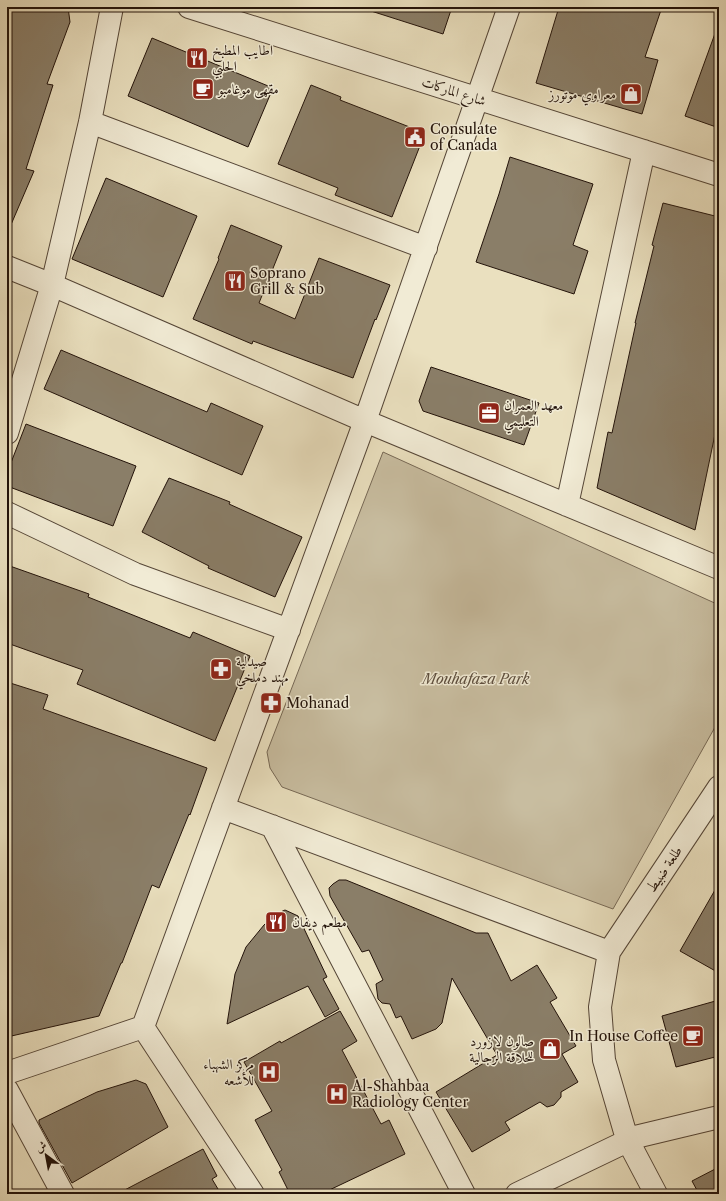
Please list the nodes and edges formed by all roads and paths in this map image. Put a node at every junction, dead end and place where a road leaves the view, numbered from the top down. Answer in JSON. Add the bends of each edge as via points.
{"nodes":[{"id":1,"x":112,"y":7,"type":"edge"},
{"id":2,"x":189,"y":7,"type":"edge"},
{"id":3,"x":509,"y":7,"type":"edge"},
{"id":4,"x":478,"y":98,"type":"junction"},
{"id":5,"x":90,"y":122,"type":"junction"},
{"id":6,"x":644,"y":151,"type":"junction"},
{"id":7,"x":719,"y":176,"type":"edge"},
{"id":8,"x":426,"y":248,"type":"junction"},
{"id":9,"x":7,"y":267,"type":"edge"},
{"id":10,"x":52,"y":285,"type":"junction"},
{"id":11,"x":365,"y":421,"type":"junction"},
{"id":12,"x":7,"y":433,"type":"edge"},
{"id":13,"x":567,"y":504,"type":"junction"},
{"id":14,"x":7,"y":513,"type":"edge"},
{"id":15,"x":719,"y":568,"type":"edge"},
{"id":16,"x":289,"y":630,"type":"junction"},
{"id":17,"x":719,"y":787,"type":"edge"},
{"id":18,"x":223,"y":808,"type":"junction"},
{"id":19,"x":272,"y":826,"type":"junction"},
{"id":20,"x":610,"y":952,"type":"junction"},
{"id":21,"x":143,"y":1027,"type":"junction"},
{"id":22,"x":7,"y":1073,"type":"edge"},
{"id":23,"x":7,"y":1090,"type":"edge"},
{"id":24,"x":719,"y":1117,"type":"edge"},
{"id":25,"x":627,"y":1139,"type":"junction"},
{"id":26,"x":63,"y":1194,"type":"edge"},
{"id":27,"x":253,"y":1194,"type":"edge"},
{"id":28,"x":464,"y":1194,"type":"edge"},
{"id":29,"x":517,"y":1194,"type":"edge"},
{"id":30,"x":656,"y":1194,"type":"edge"}],
"edges":[{"from":1,"to":5,"type":"street"},
{"from":2,"to":4,"type":"street","name":"شارع الماركات"},
{"from":3,"to":4,"type":"street"},
{"from":4,"to":6,"type":"street","name":"شارع الماركات"},
{"from":4,"to":8,"type":"street"},
{"from":5,"to":8,"type":"street"},
{"from":5,"to":10,"type":"street"},
{"from":6,"to":7,"type":"street","name":"شارع الماركات"},
{"from":6,"to":13,"type":"street"},
{"from":8,"to":11,"type":"street"},
{"from":9,"to":10,"type":"street"},
{"from":10,"to":11,"type":"street"},
{"from":10,"to":12,"type":"street"},
{"from":11,"to":13,"type":"street"},
{"from":11,"to":16,"type":"street"},
{"from":13,"to":15,"type":"street"},
{"from":14,"to":16,"type":"street","via":[[135,574]]},
{"from":16,"to":18,"type":"street"},
{"from":17,"to":20,"type":"street","name":"طلعة ضبيط"},
{"from":18,"to":19,"type":"street"},
{"from":18,"to":21,"type":"street"},
{"from":19,"to":20,"type":"street"},
{"from":19,"to":28,"type":"street"},
{"from":20,"to":25,"type":"street","via":[[600,1006],[604,1060]]},
{"from":21,"to":22,"type":"street"},
{"from":21,"to":27,"type":"street"},
{"from":23,"to":26,"type":"street"},
{"from":24,"to":25,"type":"street"},
{"from":25,"to":29,"type":"street","via":[[622,1144]]},
{"from":25,"to":30,"type":"street"}]}
